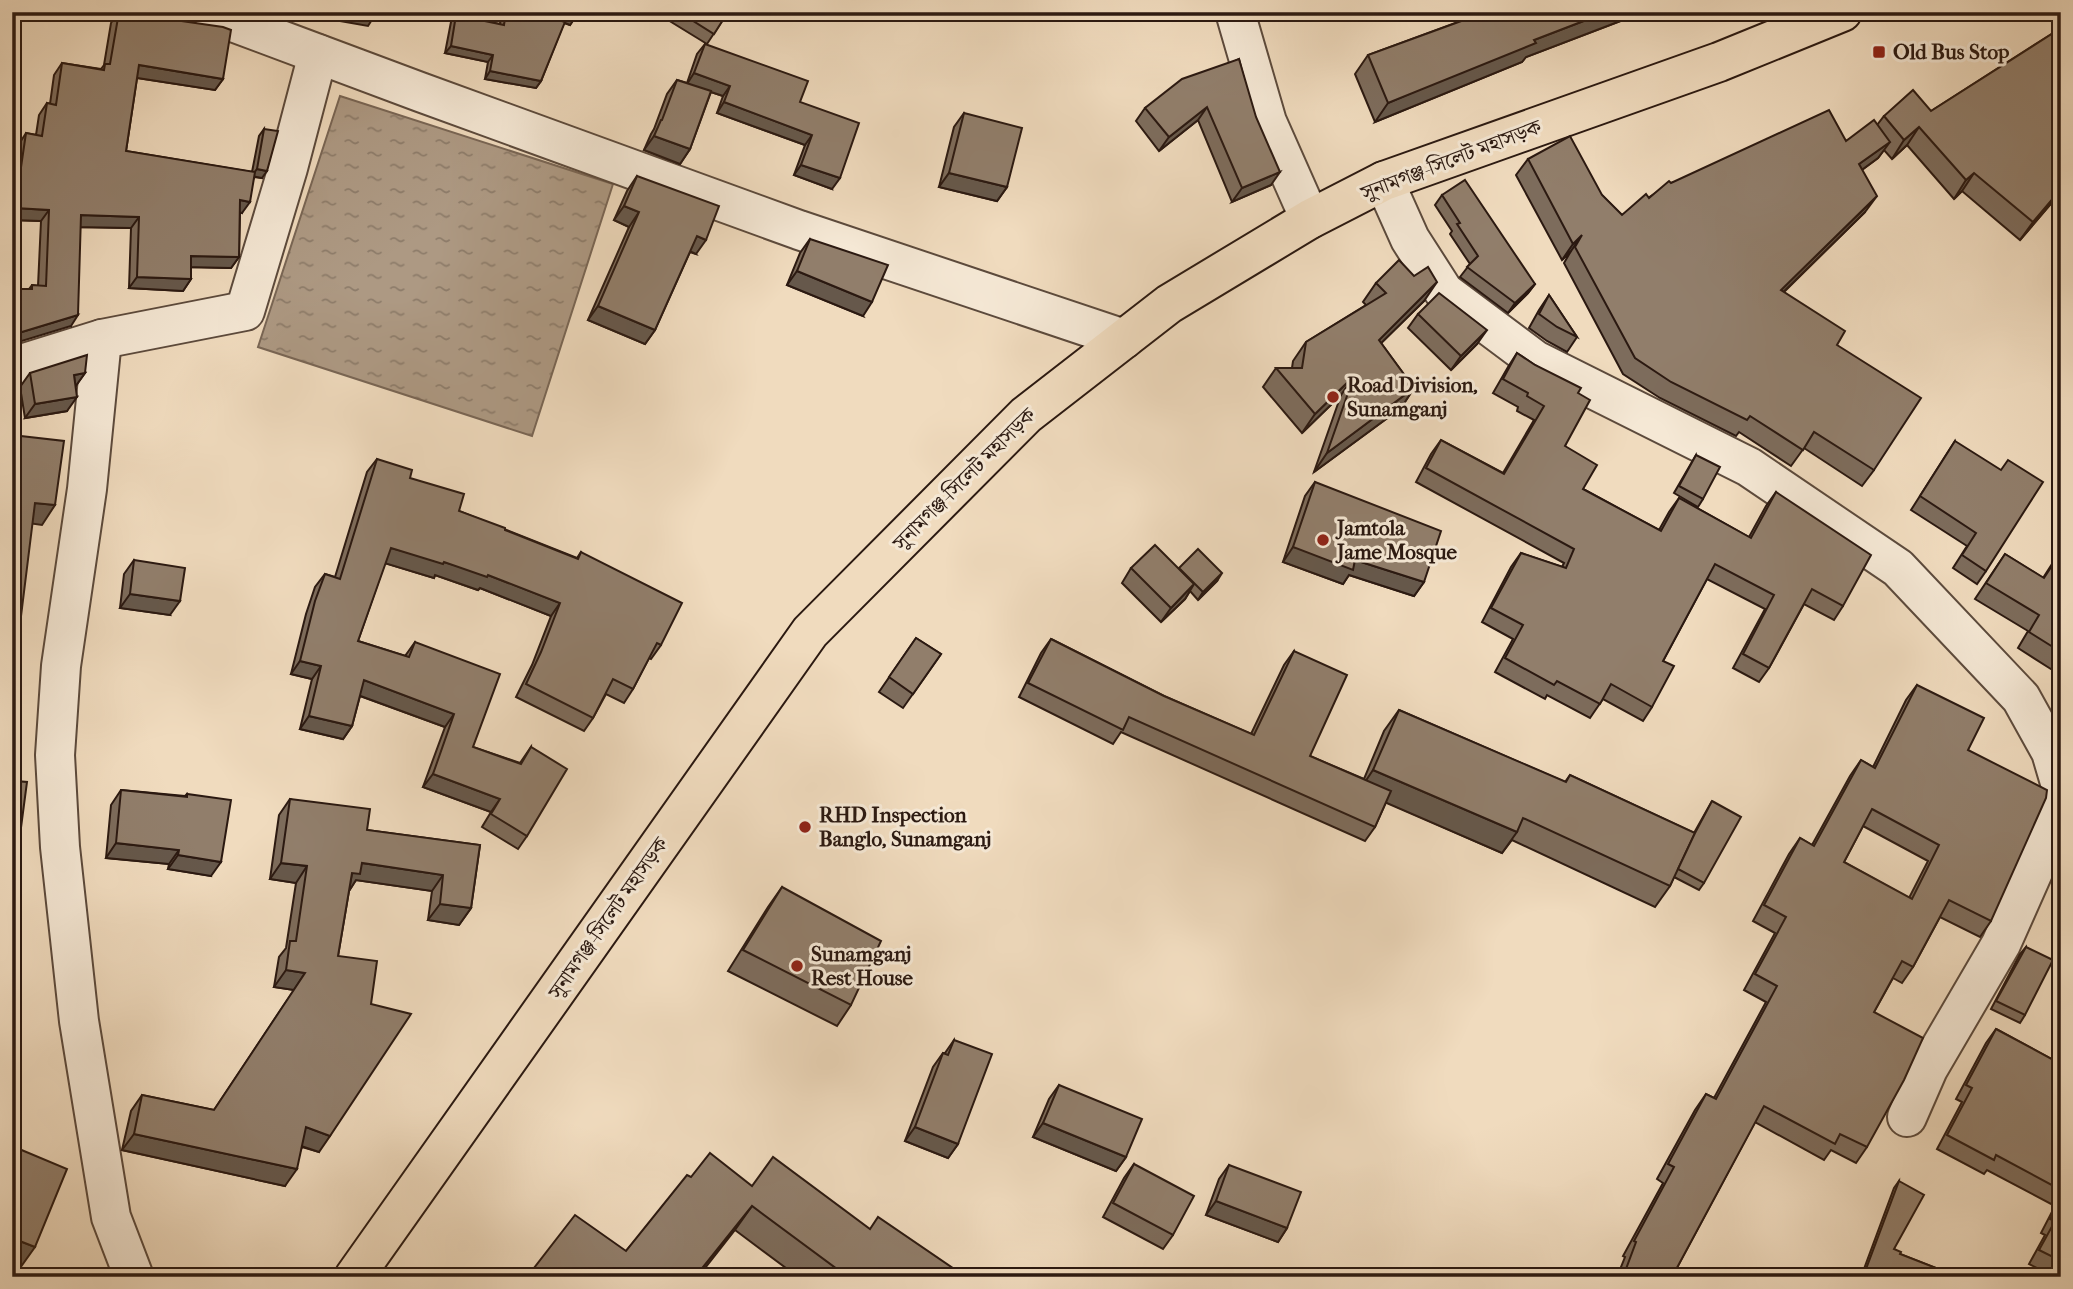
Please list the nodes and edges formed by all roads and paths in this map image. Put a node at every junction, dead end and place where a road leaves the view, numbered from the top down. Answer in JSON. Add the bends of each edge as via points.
{"nodes":[{"id":1,"x":214,"y":12,"type":"edge"},
{"id":2,"x":1235,"y":12,"type":"edge"},
{"id":3,"x":1842,"y":12,"type":"edge"},
{"id":4,"x":318,"y":54,"type":"junction"},
{"id":5,"x":1384,"y":181,"type":"junction"},
{"id":6,"x":1310,"y":219,"type":"junction"},
{"id":7,"x":102,"y":339,"type":"junction"},
{"id":8,"x":1124,"y":340,"type":"junction"},
{"id":9,"x":12,"y":367,"type":"edge"},
{"id":10,"x":2061,"y":788,"type":"edge"},
{"id":11,"x":1908,"y":1117,"type":"dead end"},
{"id":12,"x":134,"y":1277,"type":"edge"},
{"id":13,"x":354,"y":1277,"type":"edge"}],
"edges":[{"from":1,"to":4,"type":"street"},
{"from":2,"to":6,"type":"street","via":[[1267,122]]},
{"from":3,"to":5,"type":"main road","name":"সুনামগঞ্জ-সিলেট মহাসড়ক","via":[[1718,62]]},
{"from":4,"to":7,"type":"street","via":[[245,310]]},
{"from":4,"to":8,"type":"street","via":[[799,230]]},
{"from":5,"to":6,"type":"main road","name":"সুনামগঞ্জ-সিলেট মহাসড়ক"},
{"from":5,"to":10,"type":"street","via":[[1410,239],[1444,292],[1535,360],[1749,467],[1898,568],[2021,698],[2051,752]]},
{"from":6,"to":8,"type":"main road","name":"সুনামগঞ্জ-সিলেট মহাসড়ক","via":[[1170,304]]},
{"from":7,"to":9,"type":"street"},
{"from":7,"to":12,"type":"street","via":[[88,489],[61,666],[55,755],[79,1021],[111,1217]]},
{"from":8,"to":13,"type":"main road","name":"সুনামগঞ্জ-সিলেট মহাসড়ক","via":[[1026,415],[810,632]]},
{"from":10,"to":11,"type":"street","via":[[2056,820],[2001,944],[1928,1069]]}]}
